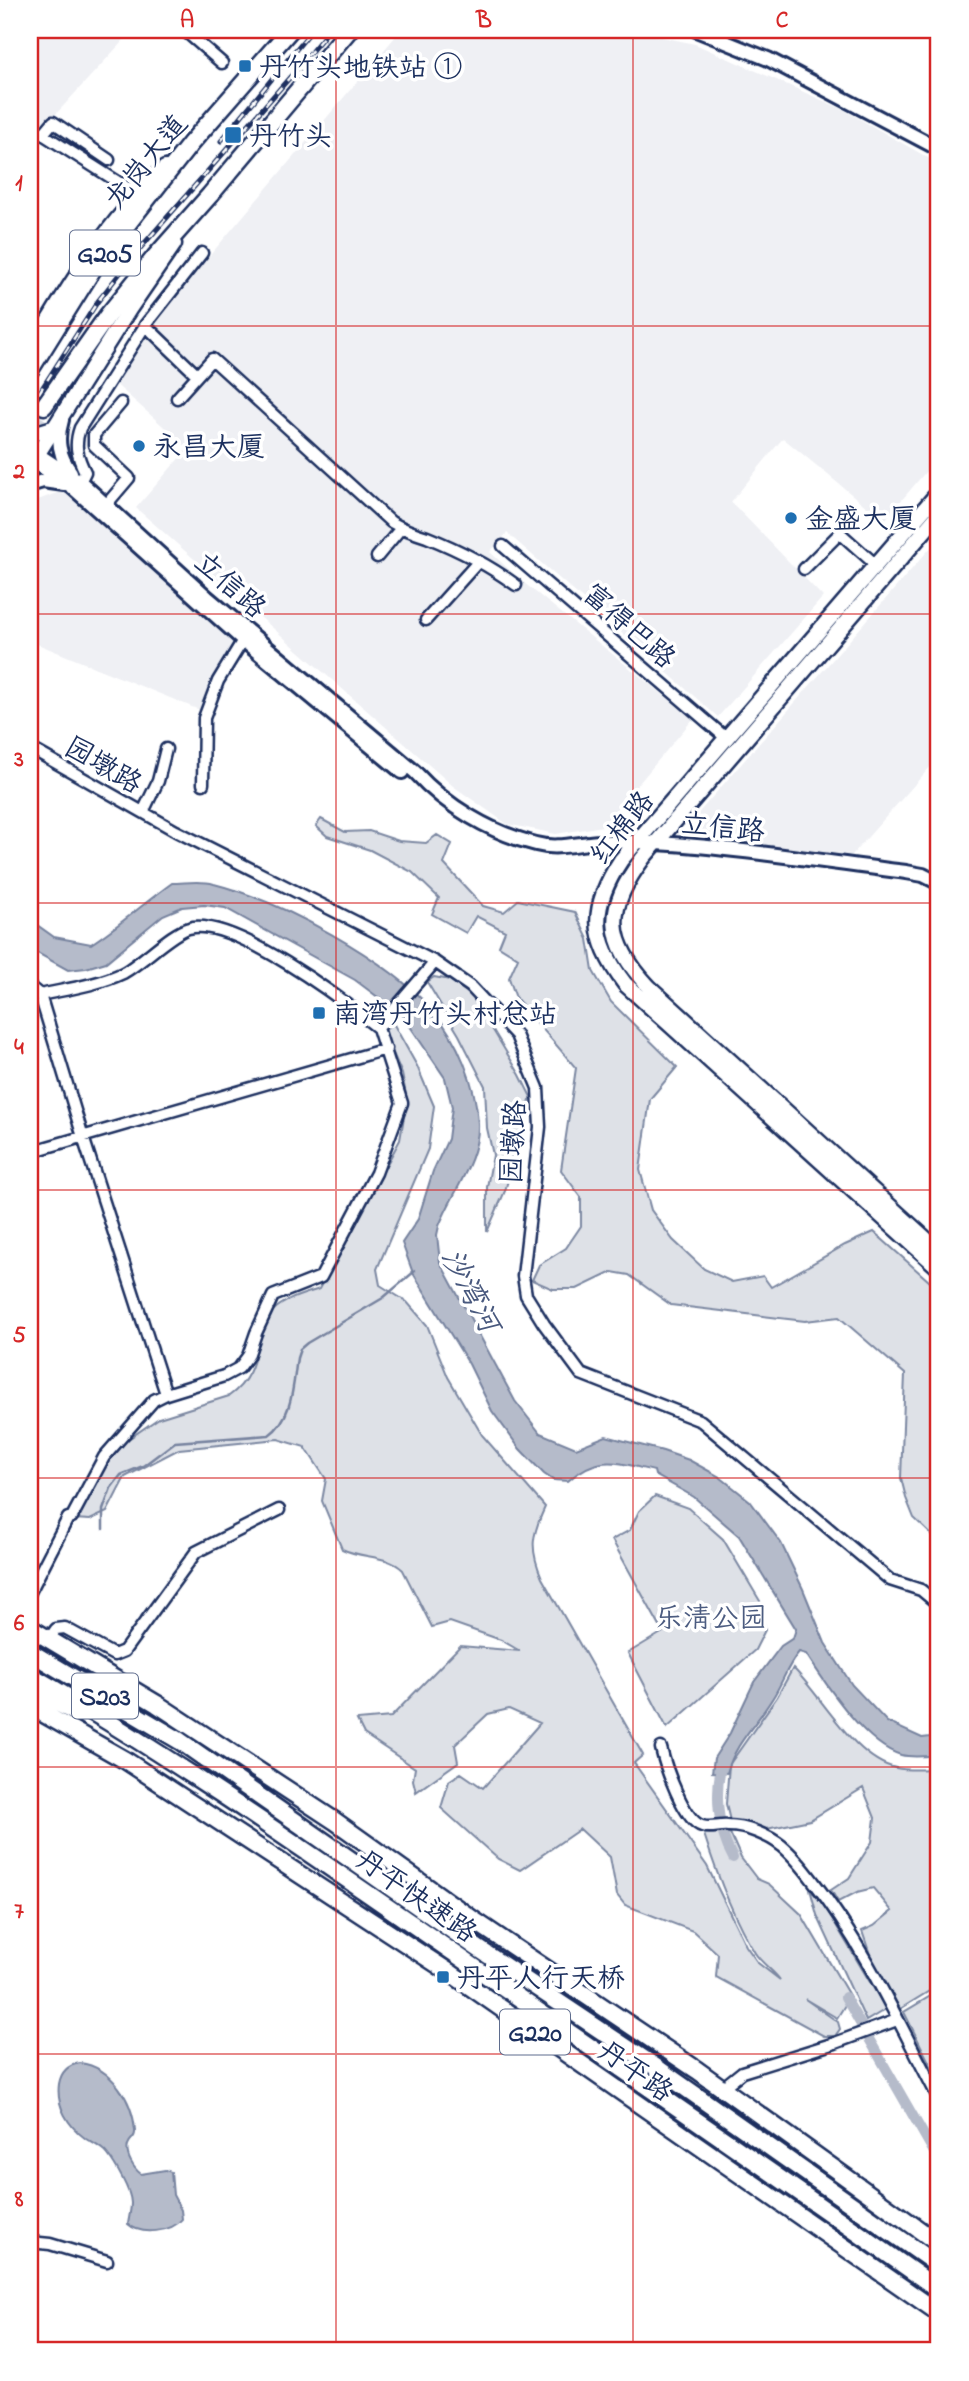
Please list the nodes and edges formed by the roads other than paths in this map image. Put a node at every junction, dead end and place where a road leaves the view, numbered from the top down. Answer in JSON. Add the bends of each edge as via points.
{"nodes":[{"id":1,"x":184,"y":30,"type":"edge"},
{"id":2,"x":349,"y":30,"type":"edge"},
{"id":3,"x":696,"y":30,"type":"edge"},
{"id":4,"x":286,"y":31,"type":"edge"},
{"id":5,"x":222,"y":63,"type":"dead end"},
{"id":6,"x":30,"y":126,"type":"edge"},
{"id":7,"x":43,"y":134,"type":"junction"},
{"id":8,"x":191,"y":143,"type":"junction"},
{"id":9,"x":939,"y":149,"type":"edge"},
{"id":10,"x":109,"y":160,"type":"dead end"},
{"id":11,"x":137,"y":194,"type":"junction"},
{"id":12,"x":210,"y":195,"type":"junction"},
{"id":13,"x":202,"y":253,"type":"dead end"},
{"id":14,"x":145,"y":325,"type":"junction"},
{"id":15,"x":30,"y":352,"type":"edge"},
{"id":16,"x":30,"y":370,"type":"edge"},
{"id":17,"x":197,"y":375,"type":"junction"},
{"id":18,"x":177,"y":398,"type":"dead end"},
{"id":19,"x":121,"y":404,"type":"dead end"},
{"id":20,"x":44,"y":406,"type":"tunnel mouth"},
{"id":21,"x":67,"y":406,"type":"junction"},
{"id":22,"x":53,"y":428,"type":"junction"},
{"id":23,"x":30,"y":429,"type":"edge"},
{"id":24,"x":32,"y":458,"type":"edge"},
{"id":25,"x":76,"y":482,"type":"junction"},
{"id":26,"x":30,"y":485,"type":"edge"},
{"id":27,"x":939,"y":492,"type":"edge"},
{"id":28,"x":106,"y":505,"type":"junction"},
{"id":29,"x":939,"y":514,"type":"edge"},
{"id":30,"x":401,"y":528,"type":"junction"},
{"id":31,"x":503,"y":546,"type":"dead end"},
{"id":32,"x":377,"y":557,"type":"dead end"},
{"id":33,"x":478,"y":562,"type":"junction"},
{"id":34,"x":876,"y":565,"type":"junction"},
{"id":35,"x":804,"y":569,"type":"dead end"},
{"id":36,"x":516,"y":585,"type":"dead end"},
{"id":37,"x":204,"y":600,"type":"junction"},
{"id":38,"x":426,"y":620,"type":"dead end"},
{"id":39,"x":243,"y":640,"type":"junction"},
{"id":40,"x":353,"y":726,"type":"junction"},
{"id":41,"x":726,"y":738,"type":"junction"},
{"id":42,"x":30,"y":748,"type":"edge"},
{"id":43,"x":166,"y":749,"type":"dead end"},
{"id":44,"x":203,"y":784,"type":"dead end"},
{"id":45,"x":143,"y":812,"type":"junction"},
{"id":46,"x":636,"y":843,"type":"junction"},
{"id":47,"x":655,"y":844,"type":"junction"},
{"id":48,"x":939,"y":883,"type":"edge"},
{"id":49,"x":435,"y":962,"type":"junction"},
{"id":50,"x":30,"y":987,"type":"edge"},
{"id":51,"x":40,"y":995,"type":"junction"},
{"id":52,"x":378,"y":1028,"type":"junction"},
{"id":53,"x":386,"y":1049,"type":"junction"},
{"id":54,"x":83,"y":1137,"type":"junction"},
{"id":55,"x":30,"y":1152,"type":"edge"},
{"id":56,"x":939,"y":1251,"type":"edge"},
{"id":57,"x":939,"y":1268,"type":"edge"},
{"id":58,"x":166,"y":1394,"type":"junction"},
{"id":59,"x":279,"y":1510,"type":"dead end"},
{"id":60,"x":30,"y":1592,"type":"edge"},
{"id":61,"x":939,"y":1605,"type":"edge"},
{"id":62,"x":30,"y":1628,"type":"edge"},
{"id":63,"x":49,"y":1639,"type":"junction"},
{"id":64,"x":30,"y":1641,"type":"edge"},
{"id":65,"x":30,"y":1652,"type":"edge"},
{"id":66,"x":30,"y":1675,"type":"edge"},
{"id":67,"x":30,"y":1689,"type":"edge"},
{"id":68,"x":30,"y":1706,"type":"edge"},
{"id":69,"x":180,"y":1741,"type":"junction"},
{"id":70,"x":661,"y":1748,"type":"dead end"},
{"id":71,"x":166,"y":1758,"type":"junction"},
{"id":72,"x":262,"y":1798,"type":"junction"},
{"id":73,"x":252,"y":1815,"type":"junction"},
{"id":74,"x":423,"y":1884,"type":"junction"},
{"id":75,"x":475,"y":1921,"type":"junction"},
{"id":76,"x":392,"y":1934,"type":"junction"},
{"id":77,"x":452,"y":1974,"type":"junction"},
{"id":78,"x":897,"y":2020,"type":"junction"},
{"id":79,"x":722,"y":2088,"type":"junction"},
{"id":80,"x":939,"y":2099,"type":"edge"},
{"id":81,"x":722,"y":2115,"type":"junction"},
{"id":82,"x":721,"y":2136,"type":"junction"},
{"id":83,"x":30,"y":2242,"type":"edge"},
{"id":84,"x":939,"y":2244,"type":"edge"},
{"id":85,"x":107,"y":2262,"type":"dead end"},
{"id":86,"x":939,"y":2266,"type":"edge"},
{"id":87,"x":939,"y":2290,"type":"edge"},
{"id":88,"x":939,"y":2313,"type":"edge"}],
"edges":[{"from":1,"to":5,"type":"street"},
{"from":2,"to":12,"type":"highway","number":"G205"},
{"from":3,"to":9,"type":"street","via":[[768,59]]},
{"from":4,"to":8,"type":"highway","name":"龙岗大道","number":"G205"},
{"from":6,"to":7,"type":"street"},
{"from":7,"to":10,"type":"street","via":[[53,122]]},
{"from":7,"to":11,"type":"street"},
{"from":8,"to":11,"type":"main road"},
{"from":8,"to":16,"type":"highway","name":"龙岗大道","number":"G205","via":[[96,264]]},
{"from":11,"to":15,"type":"main road","via":[[86,260]]},
{"from":12,"to":20,"type":"highway","number":"G205","via":[[124,296]]},
{"from":12,"to":21,"type":"main road"},
{"from":13,"to":14,"type":"street"},
{"from":14,"to":17,"type":"street"},
{"from":14,"to":25,"type":"street","via":[[80,428],[76,452],[85,472]]},
{"from":17,"to":18,"type":"street"},
{"from":17,"to":30,"type":"street","via":[[212,359],[370,505]]},
{"from":19,"to":28,"type":"street","via":[[94,435],[94,445],[129,478]]},
{"from":21,"to":22,"type":"main road"},
{"from":21,"to":25,"type":"street","via":[[58,446]]},
{"from":22,"to":23,"type":"main road"},
{"from":22,"to":24,"type":"main road"},
{"from":24,"to":25,"type":"street","name":"立信路"},
{"from":25,"to":26,"type":"street"},
{"from":25,"to":28,"type":"street","name":"立信路"},
{"from":25,"to":37,"type":"street","name":"立信路"},
{"from":27,"to":34,"type":"main road","name":"红棉路"},
{"from":28,"to":37,"type":"street","name":"立信路"},
{"from":29,"to":47,"type":"main road","name":"红棉路"},
{"from":30,"to":32,"type":"street"},
{"from":30,"to":33,"type":"street"},
{"from":31,"to":41,"type":"street","name":"富得巴路"},
{"from":33,"to":36,"type":"street"},
{"from":33,"to":38,"type":"street"},
{"from":34,"to":35,"type":"street","via":[[841,533]]},
{"from":34,"to":41,"type":"main road","name":"红棉路"},
{"from":37,"to":39,"type":"street","name":"立信路"},
{"from":37,"to":40,"type":"street","name":"立信路"},
{"from":39,"to":40,"type":"street","name":"立信路"},
{"from":39,"to":44,"type":"street","via":[[218,681],[204,718]]},
{"from":40,"to":46,"type":"street","name":"立信路","via":[[448,803],[491,827],[529,842],[561,847]]},
{"from":41,"to":46,"type":"main road","name":"红棉路"},
{"from":42,"to":45,"type":"street","name":"园墩路"},
{"from":43,"to":45,"type":"street","via":[[159,781]]},
{"from":45,"to":49,"type":"street","name":"园墩路"},
{"from":46,"to":47,"type":"street","name":"立信路"},
{"from":46,"to":57,"type":"main road","name":"红棉路","via":[[611,876],[597,914],[602,948],[611,966],[638,997]]},
{"from":47,"to":48,"type":"street","name":"立信路","via":[[906,872]]},
{"from":47,"to":56,"type":"main road","name":"红棉路","via":[[626,880],[617,902],[614,923],[624,958],[649,987]]},
{"from":49,"to":52,"type":"street"},
{"from":49,"to":61,"type":"street","name":"园墩路","via":[[471,987],[516,1035],[538,1088],[540,1127],[523,1276],[526,1294],[581,1374],[701,1421],[890,1580],[921,1590]]},
{"from":50,"to":51,"type":"street"},
{"from":51,"to":52,"type":"street","via":[[122,974],[186,928],[206,925],[229,932],[310,978]]},
{"from":51,"to":54,"type":"street"},
{"from":52,"to":53,"type":"street"},
{"from":53,"to":54,"type":"street"},
{"from":53,"to":58,"type":"street","via":[[402,1103],[376,1173],[321,1277],[273,1296],[239,1367]]},
{"from":54,"to":55,"type":"street"},
{"from":54,"to":58,"type":"street"},
{"from":58,"to":60,"type":"street","via":[[143,1410],[104,1457]]},
{"from":59,"to":63,"type":"street","via":[[196,1552],[119,1654],[65,1628],[56,1629]]},
{"from":62,"to":63,"type":"highway","number":"G220"},
{"from":63,"to":74,"type":"highway","name":"丹平路","number":"G220","via":[[163,1708]]},
{"from":64,"to":69,"type":"highway"},
{"from":65,"to":69,"type":"highway","name":"丹平快速路","number":"S203"},
{"from":66,"to":71,"type":"highway","name":"丹平快速路","number":"S203"},
{"from":67,"to":71,"type":"highway"},
{"from":68,"to":76,"type":"highway","name":"丹平路","number":"G220","via":[[125,1760]]},
{"from":69,"to":72,"type":"highway","name":"丹平快速路"},
{"from":70,"to":78,"type":"street","via":[[688,1815],[698,1825],[730,1825],[762,1834],[783,1846],[807,1873],[857,1944]]},
{"from":71,"to":73,"type":"highway","name":"丹平快速路"},
{"from":72,"to":74,"type":"highway"},
{"from":72,"to":81,"type":"highway","name":"丹平快速路"},
{"from":73,"to":76,"type":"highway"},
{"from":73,"to":82,"type":"highway","name":"丹平快速路"},
{"from":74,"to":75,"type":"highway","name":"丹平路","number":"G220"},
{"from":75,"to":79,"type":"highway","name":"丹平路","number":"G220"},
{"from":75,"to":81,"type":"highway"},
{"from":76,"to":77,"type":"highway","name":"丹平路","number":"G220"},
{"from":77,"to":82,"type":"highway"},
{"from":77,"to":88,"type":"highway","name":"丹平路","number":"G220"},
{"from":78,"to":79,"type":"street","via":[[742,2071]]},
{"from":78,"to":80,"type":"street"},
{"from":79,"to":84,"type":"highway","name":"丹平路","number":"G220"},
{"from":81,"to":86,"type":"highway","name":"丹平快速路"},
{"from":82,"to":87,"type":"highway","name":"丹平快速路"},
{"from":83,"to":85,"type":"street"}]}
